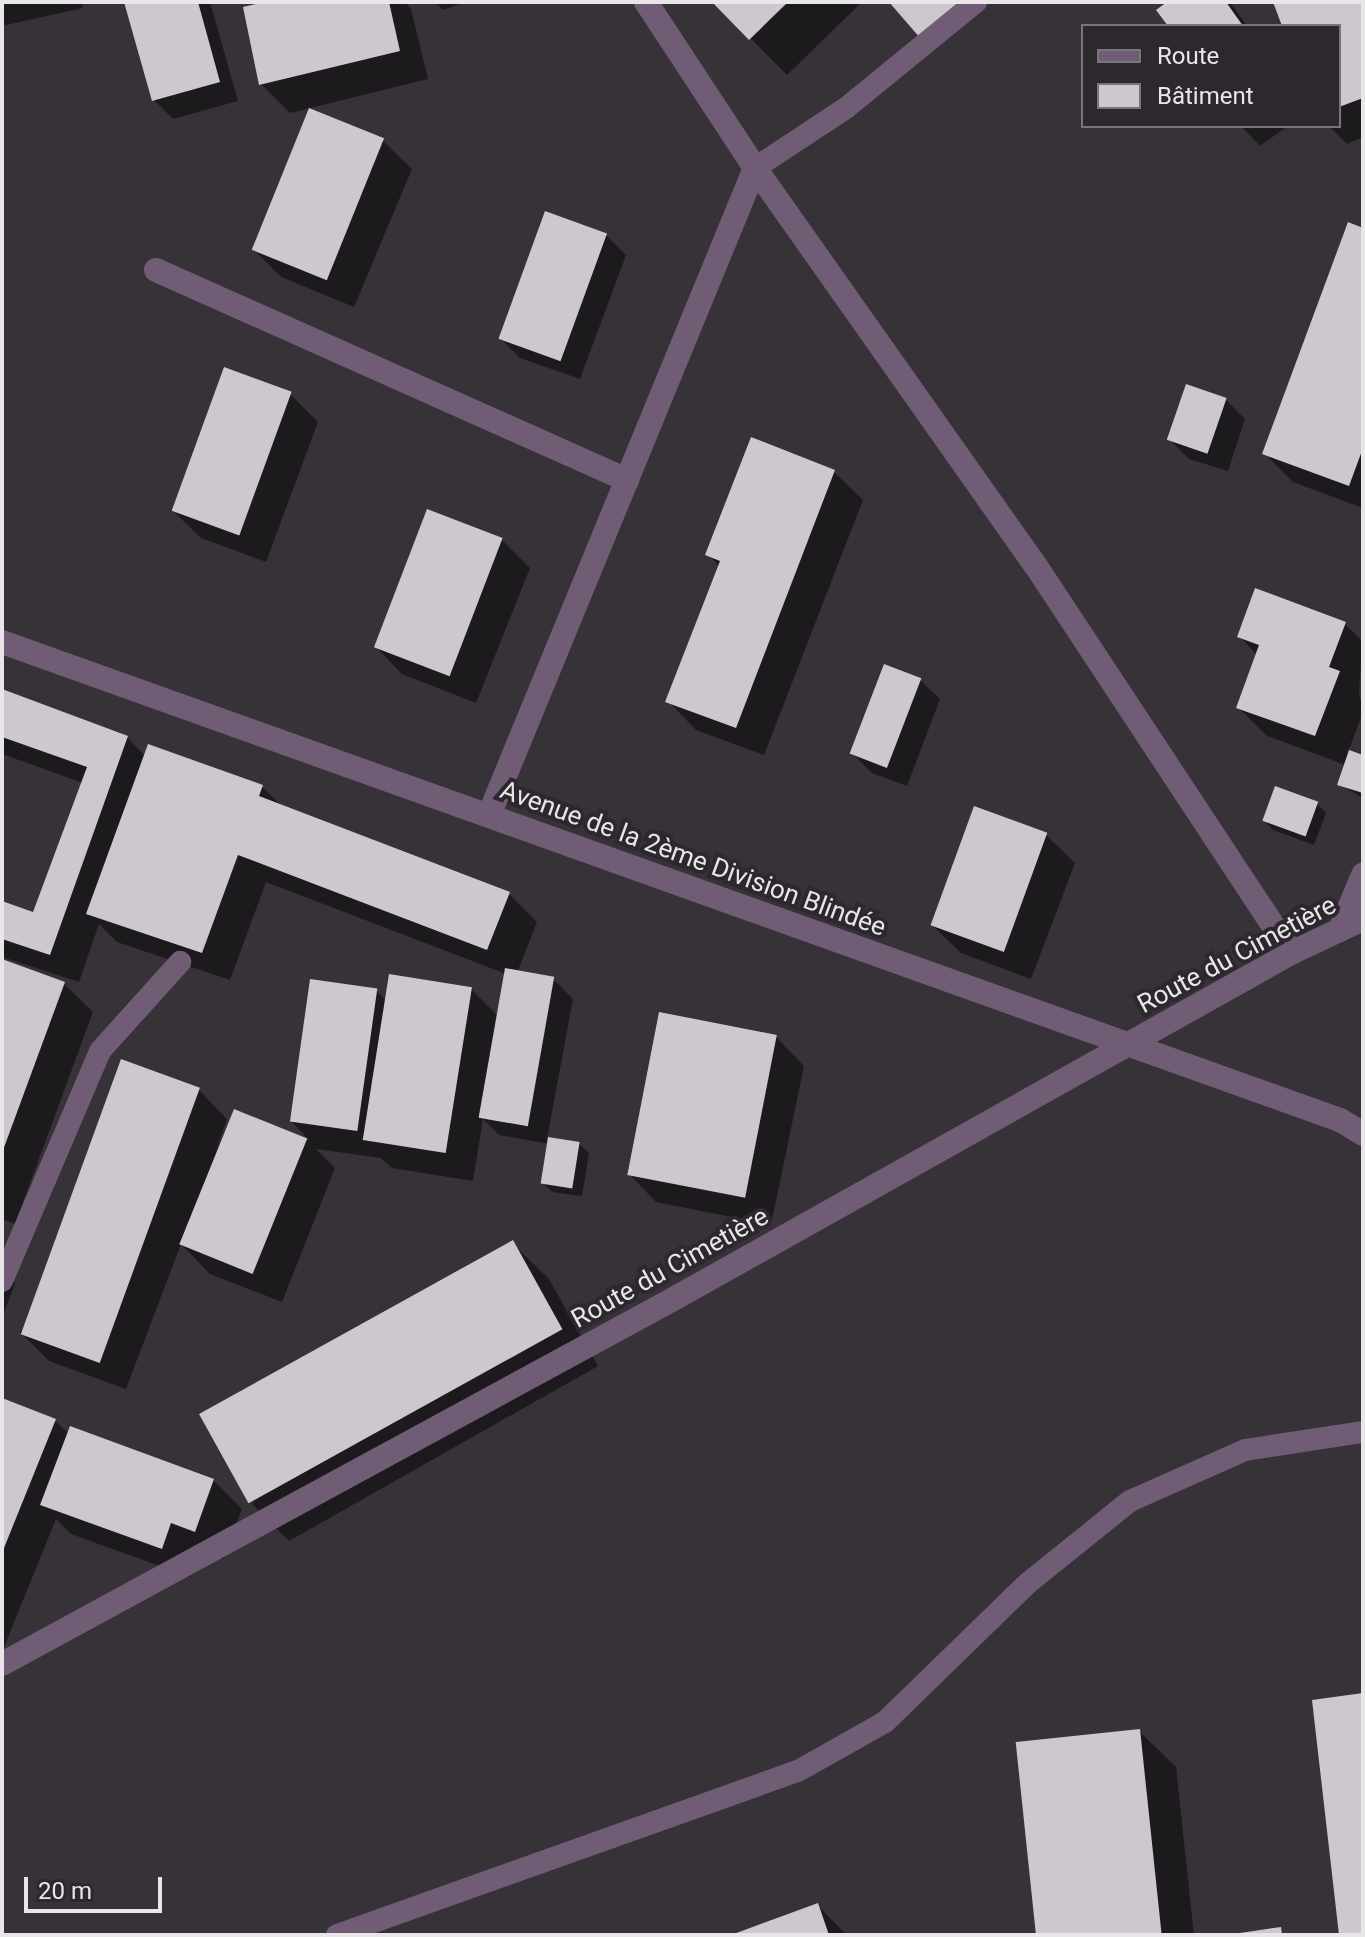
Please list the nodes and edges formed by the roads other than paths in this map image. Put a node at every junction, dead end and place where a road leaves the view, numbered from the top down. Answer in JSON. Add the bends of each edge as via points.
{"nodes":[{"id":1,"x":646,"y":2,"type":"edge"},
{"id":2,"x":976,"y":2,"type":"edge"},
{"id":3,"x":755,"y":168,"type":"junction"},
{"id":4,"x":156,"y":270,"type":"dead end"},
{"id":5,"x":627,"y":480,"type":"junction"},
{"id":6,"x":2,"y":642,"type":"edge"},
{"id":7,"x":489,"y":815,"type":"junction"},
{"id":8,"x":1363,"y":875,"type":"edge"},
{"id":9,"x":1363,"y":919,"type":"edge"},
{"id":10,"x":1340,"y":930,"type":"junction"},
{"id":11,"x":1291,"y":953,"type":"junction"},
{"id":12,"x":180,"y":962,"type":"dead end"},
{"id":13,"x":1128,"y":1046,"type":"junction"},
{"id":14,"x":1363,"y":1134,"type":"edge"},
{"id":15,"x":2,"y":1281,"type":"edge"},
{"id":16,"x":1363,"y":1432,"type":"edge"},
{"id":17,"x":2,"y":1664,"type":"edge"},
{"id":18,"x":337,"y":1935,"type":"edge"}],
"edges":[{"from":1,"to":3,"type":"street"},
{"from":2,"to":3,"type":"lane","via":[[846,108]]},
{"from":3,"to":5,"type":"street"},
{"from":3,"to":11,"type":"street","via":[[1034,563]]},
{"from":4,"to":5,"type":"street"},
{"from":5,"to":7,"type":"street"},
{"from":6,"to":7,"type":"street","name":"Avenue de la 2ème Division Blindée"},
{"from":7,"to":13,"type":"street","name":"Avenue de la 2ème Division Blindée"},
{"from":8,"to":10,"type":"street"},
{"from":9,"to":10,"type":"street","name":"Route du Cimetière"},
{"from":10,"to":11,"type":"street","name":"Route du Cimetière"},
{"from":11,"to":13,"type":"street","name":"Route du Cimetière"},
{"from":12,"to":15,"type":"lane","via":[[100,1051]]},
{"from":13,"to":14,"type":"street","name":"Avenue de la 2ème Division Blindée","via":[[1340,1120]]},
{"from":13,"to":17,"type":"street","name":"Route du Cimetière"},
{"from":16,"to":18,"type":"lane","via":[[1245,1450],[1130,1501],[1028,1583],[885,1722],[798,1771]]}]}
